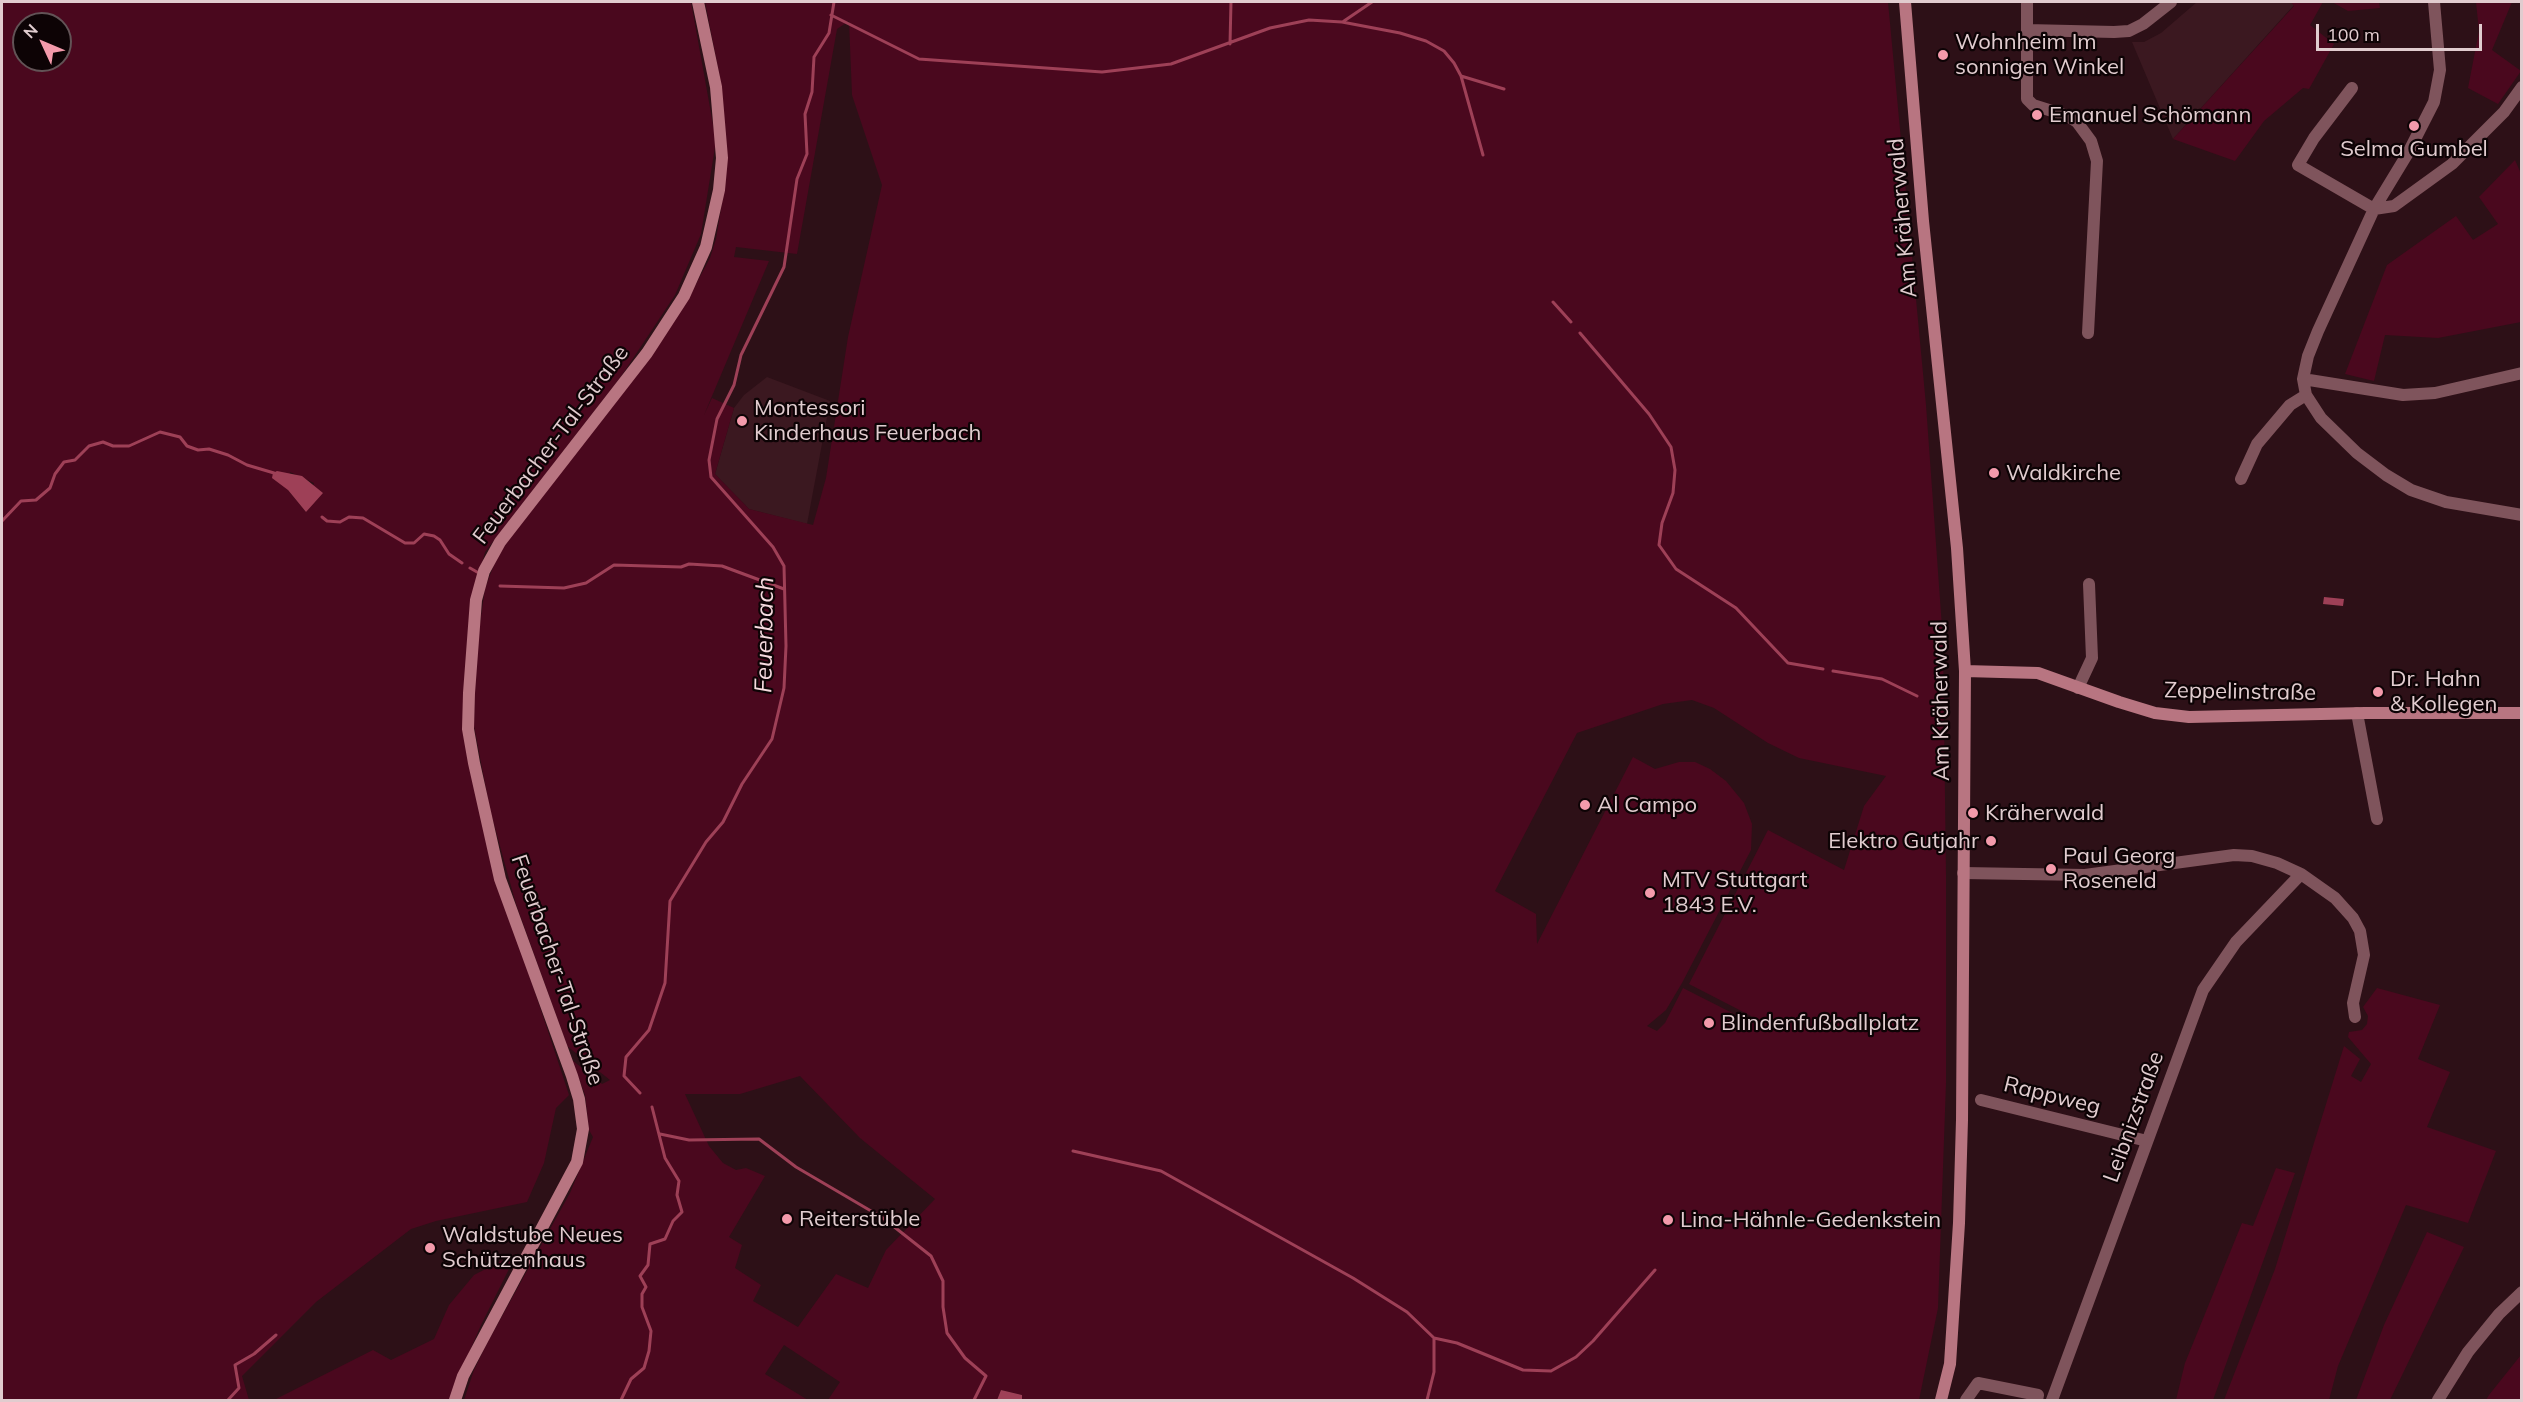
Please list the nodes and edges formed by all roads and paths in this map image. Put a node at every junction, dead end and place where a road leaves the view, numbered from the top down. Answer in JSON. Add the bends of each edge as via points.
{"nodes":[{"id":1,"x":698,"y":2,"type":"edge"},
{"id":2,"x":1905,"y":2,"type":"edge"},
{"id":3,"x":2027,"y":2,"type":"edge"},
{"id":4,"x":2171,"y":2,"type":"edge"},
{"id":5,"x":2434,"y":2,"type":"edge"},
{"id":6,"x":2027,"y":30,"type":"junction"},
{"id":7,"x":2522,"y":87,"type":"edge"},
{"id":8,"x":2352,"y":88,"type":"dead end"},
{"id":9,"x":2374,"y":209,"type":"junction"},
{"id":10,"x":2088,"y":333,"type":"dead end"},
{"id":11,"x":2522,"y":373,"type":"edge"},
{"id":12,"x":2303,"y":379,"type":"junction"},
{"id":13,"x":2306,"y":395,"type":"junction"},
{"id":14,"x":2241,"y":479,"type":"dead end"},
{"id":15,"x":2522,"y":515,"type":"edge"},
{"id":16,"x":2089,"y":584,"type":"dead end"},
{"id":17,"x":1965,"y":671,"type":"junction"},
{"id":18,"x":2078,"y":688,"type":"junction"},
{"id":19,"x":2357,"y":713,"type":"junction"},
{"id":20,"x":2522,"y":713,"type":"edge"},
{"id":21,"x":2377,"y":819,"type":"dead end"},
{"id":22,"x":1963,"y":873,"type":"junction"},
{"id":23,"x":2301,"y":874,"type":"junction"},
{"id":24,"x":2355,"y":1017,"type":"dead end"},
{"id":25,"x":1981,"y":1100,"type":"dead end"},
{"id":26,"x":2147,"y":1141,"type":"junction"},
{"id":27,"x":2522,"y":1292,"type":"edge"},
{"id":28,"x":455,"y":1401,"type":"edge"},
{"id":29,"x":1941,"y":1401,"type":"edge"},
{"id":30,"x":1966,"y":1401,"type":"edge"},
{"id":31,"x":2037,"y":1401,"type":"edge"},
{"id":32,"x":2052,"y":1401,"type":"edge"},
{"id":33,"x":2438,"y":1401,"type":"edge"}],
"edges":[{"from":1,"to":28,"type":"main road","name":"Feuerbacher-Tal-Straße","via":[[716,87],[722,158],[718,197],[706,246],[684,296],[647,353],[500,542],[484,571],[475,608],[468,729],[474,763],[500,879],[572,1076],[583,1121],[577,1162],[464,1376]]},
{"from":2,"to":17,"type":"main road","name":"Am Kräherwald","via":[[1957,548]]},
{"from":3,"to":6,"type":"street"},
{"from":4,"to":6,"type":"street","via":[[2128,31]]},
{"from":5,"to":9,"type":"street","via":[[2439,86],[2408,153]]},
{"from":6,"to":10,"type":"street","via":[[2027,99],[2077,122],[2091,141],[2097,161]]},
{"from":7,"to":9,"type":"street","via":[[2504,112],[2452,164],[2394,206]]},
{"from":8,"to":9,"type":"street","via":[[2298,165]]},
{"from":9,"to":12,"type":"street","via":[[2318,331]]},
{"from":11,"to":12,"type":"street","via":[[2435,393],[2403,395]]},
{"from":12,"to":13,"type":"street"},
{"from":13,"to":14,"type":"street","via":[[2290,405],[2257,444]]},
{"from":13,"to":15,"type":"street","via":[[2321,418],[2356,453],[2411,490],[2446,502]]},
{"from":16,"to":18,"type":"street","via":[[2092,658]]},
{"from":17,"to":18,"type":"main road","name":"Zeppelinstraße","via":[[2038,674]]},
{"from":17,"to":22,"type":"main road","name":"Am Kräherwald"},
{"from":18,"to":19,"type":"main road","name":"Zeppelinstraße","via":[[2155,713],[2189,717]]},
{"from":19,"to":20,"type":"main road","name":"Zeppelinstraße"},
{"from":19,"to":21,"type":"street"},
{"from":22,"to":23,"type":"street","via":[[2085,875],[2234,855],[2265,859]]},
{"from":22,"to":29,"type":"main road","name":"Am Kräherwald","via":[[1959,1223],[1951,1354]]},
{"from":23,"to":24,"type":"street","via":[[2335,898],[2360,931],[2364,955],[2353,1004]]},
{"from":23,"to":26,"type":"street","name":"Leibnizstraße","via":[[2236,942],[2204,990]]},
{"from":25,"to":26,"type":"street","name":"Rappweg"},
{"from":26,"to":32,"type":"street","name":"Leibnizstraße"},
{"from":27,"to":33,"type":"street","via":[[2468,1352]]},
{"from":30,"to":31,"type":"street","via":[[1978,1383],[2038,1395]]}]}
